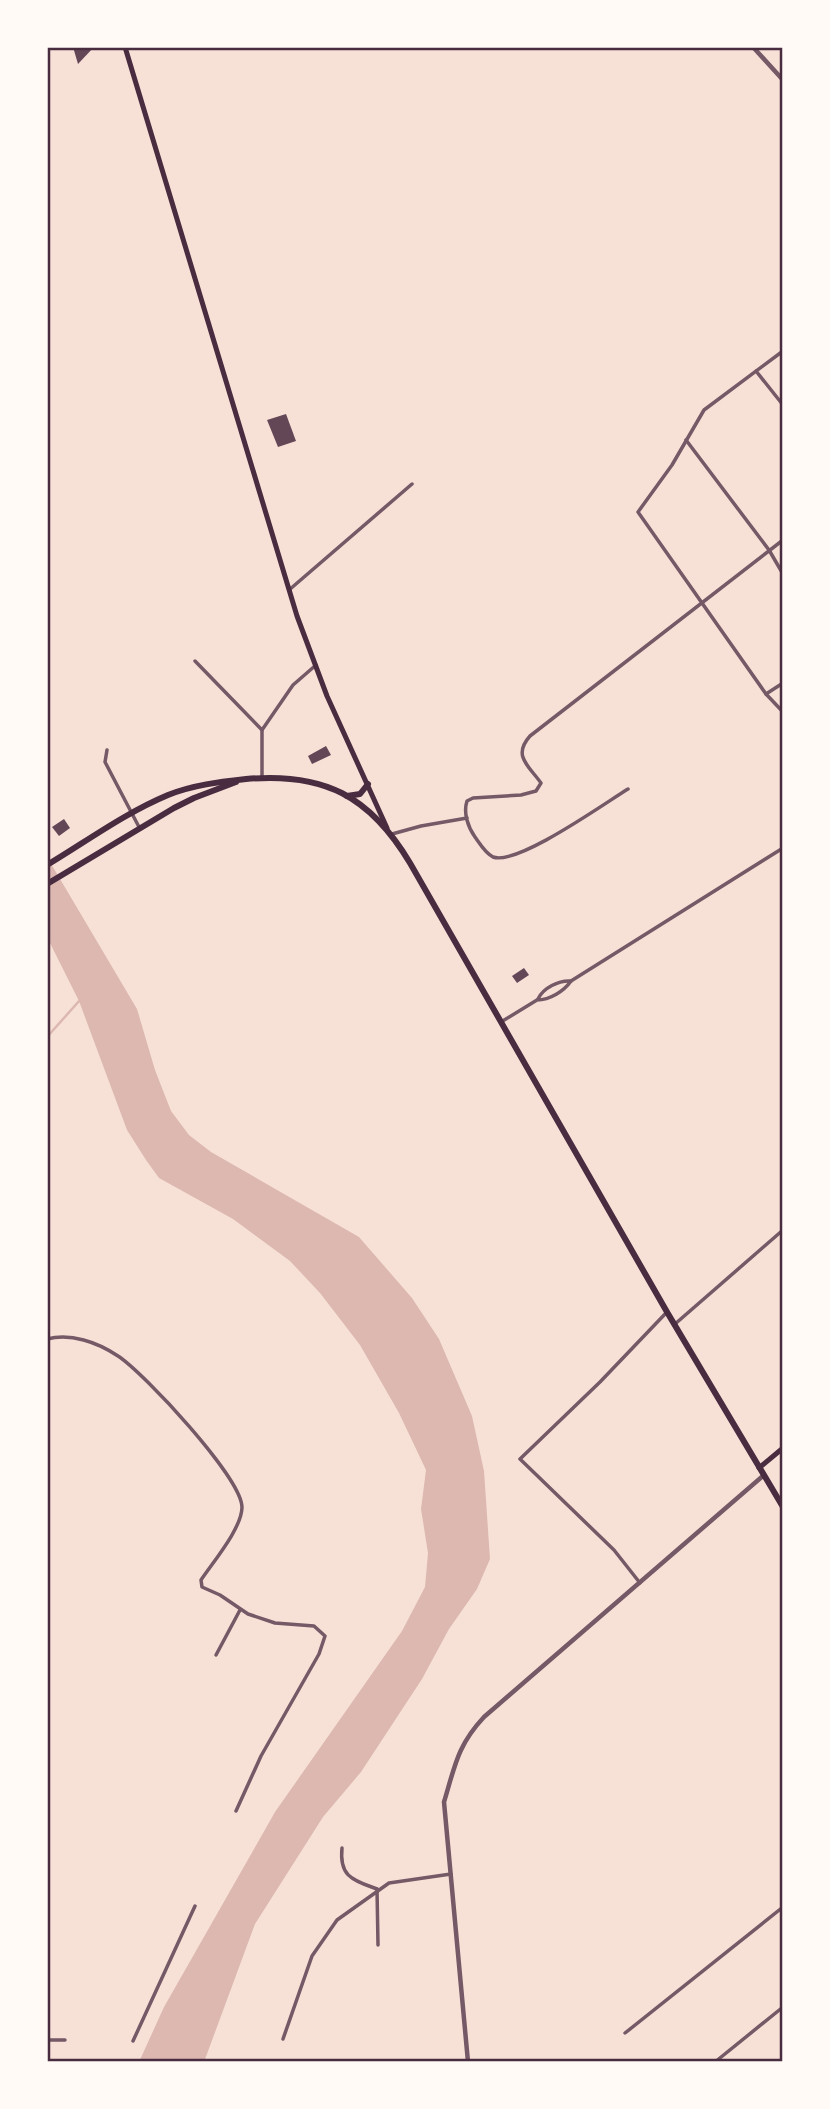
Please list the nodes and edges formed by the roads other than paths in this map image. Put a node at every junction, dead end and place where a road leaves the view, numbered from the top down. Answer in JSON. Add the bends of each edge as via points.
{"nodes":[{"id":1,"x":125,"y":47,"type":"edge"},
{"id":2,"x":752,"y":47,"type":"edge"},
{"id":3,"x":782,"y":79,"type":"edge"},
{"id":4,"x":783,"y":351,"type":"edge"},
{"id":5,"x":756,"y":371,"type":"junction"},
{"id":6,"x":783,"y":405,"type":"edge"},
{"id":7,"x":686,"y":440,"type":"junction"},
{"id":8,"x":412,"y":484,"type":"dead end"},
{"id":9,"x":783,"y":540,"type":"edge"},
{"id":10,"x":769,"y":550,"type":"junction"},
{"id":11,"x":783,"y":574,"type":"edge"},
{"id":12,"x":289,"y":590,"type":"junction"},
{"id":13,"x":703,"y":601,"type":"junction"},
{"id":14,"x":195,"y":661,"type":"dead end"},
{"id":15,"x":316,"y":665,"type":"junction"},
{"id":16,"x":783,"y":683,"type":"edge"},
{"id":17,"x":766,"y":694,"type":"junction"},
{"id":18,"x":783,"y":712,"type":"edge"},
{"id":19,"x":262,"y":730,"type":"junction"},
{"id":20,"x":107,"y":750,"type":"dead end"},
{"id":21,"x":262,"y":777,"type":"junction"},
{"id":22,"x":246,"y":779,"type":"junction"},
{"id":23,"x":368,"y":784,"type":"junction"},
{"id":24,"x":628,"y":789,"type":"dead end"},
{"id":25,"x":347,"y":796,"type":"junction"},
{"id":26,"x":131,"y":813,"type":"junction"},
{"id":27,"x":467,"y":818,"type":"junction"},
{"id":28,"x":139,"y":827,"type":"junction"},
{"id":29,"x":389,"y":831,"type":"junction"},
{"id":30,"x":783,"y":848,"type":"edge"},
{"id":31,"x":47,"y":865,"type":"edge"},
{"id":32,"x":47,"y":884,"type":"edge"},
{"id":33,"x":570,"y":981,"type":"junction"},
{"id":34,"x":537,"y":1000,"type":"junction"},
{"id":35,"x":501,"y":1022,"type":"junction"},
{"id":36,"x":783,"y":1230,"type":"edge"},
{"id":37,"x":667,"y":1312,"type":"junction"},
{"id":38,"x":675,"y":1324,"type":"junction"},
{"id":39,"x":47,"y":1339,"type":"edge"},
{"id":40,"x":783,"y":1448,"type":"edge"},
{"id":41,"x":759,"y":1468,"type":"junction"},
{"id":42,"x":764,"y":1475,"type":"junction"},
{"id":43,"x":783,"y":1507,"type":"edge"},
{"id":44,"x":640,"y":1583,"type":"junction"},
{"id":45,"x":240,"y":1610,"type":"junction"},
{"id":46,"x":216,"y":1655,"type":"dead end"},
{"id":47,"x":236,"y":1811,"type":"dead end"},
{"id":48,"x":342,"y":1848,"type":"dead end"},
{"id":49,"x":451,"y":1874,"type":"junction"},
{"id":50,"x":377,"y":1889,"type":"junction"},
{"id":51,"x":195,"y":1906,"type":"dead end"},
{"id":52,"x":783,"y":1907,"type":"edge"},
{"id":53,"x":378,"y":1945,"type":"dead end"},
{"id":54,"x":783,"y":2007,"type":"edge"},
{"id":55,"x":625,"y":2033,"type":"dead end"},
{"id":56,"x":283,"y":2039,"type":"dead end"},
{"id":57,"x":47,"y":2040,"type":"edge"},
{"id":58,"x":65,"y":2040,"type":"dead end"},
{"id":59,"x":133,"y":2040,"type":"dead end"},
{"id":60,"x":468,"y":2062,"type":"edge"},
{"id":61,"x":715,"y":2062,"type":"edge"}],
"edges":[{"from":1,"to":12,"type":"main road"},
{"from":2,"to":3,"type":"street"},
{"from":4,"to":5,"type":"street"},
{"from":5,"to":6,"type":"street"},
{"from":5,"to":7,"type":"street","via":[[704,410]]},
{"from":7,"to":10,"type":"street"},
{"from":7,"to":13,"type":"street","via":[[638,512]]},
{"from":8,"to":12,"type":"street"},
{"from":9,"to":10,"type":"street"},
{"from":10,"to":11,"type":"street"},
{"from":10,"to":13,"type":"street"},
{"from":12,"to":15,"type":"main road"},
{"from":13,"to":17,"type":"street"},
{"from":13,"to":27,"type":"street","via":[[526,741],[522,753],[541,783],[536,791],[469,799]]},
{"from":14,"to":19,"type":"street"},
{"from":15,"to":19,"type":"street","via":[[293,685]]},
{"from":15,"to":23,"type":"main road"},
{"from":16,"to":17,"type":"street"},
{"from":17,"to":18,"type":"street"},
{"from":19,"to":21,"type":"street"},
{"from":20,"to":26,"type":"street","via":[[105,762]]},
{"from":21,"to":22,"type":"highway"},
{"from":21,"to":25,"type":"highway","via":[[305,780]]},
{"from":22,"to":26,"type":"highway","via":[[190,788]]},
{"from":22,"to":28,"type":"highway","via":[[194,798]]},
{"from":23,"to":25,"type":"highway","via":[[360,794]]},
{"from":23,"to":29,"type":"main road"},
{"from":24,"to":27,"type":"street","via":[[564,830],[502,858],[484,850]]},
{"from":25,"to":29,"type":"highway"},
{"from":26,"to":28,"type":"street"},
{"from":26,"to":31,"type":"highway"},
{"from":27,"to":29,"type":"street"},
{"from":28,"to":32,"type":"highway"},
{"from":29,"to":35,"type":"highway"},
{"from":30,"to":33,"type":"street"},
{"from":33,"to":34,"type":"street","via":[[566,988]]},
{"from":33,"to":34,"type":"street","via":[[562,980]]},
{"from":34,"to":35,"type":"street"},
{"from":35,"to":37,"type":"highway"},
{"from":36,"to":38,"type":"street"},
{"from":37,"to":38,"type":"highway"},
{"from":37,"to":44,"type":"street","via":[[520,1459],[614,1550]]},
{"from":38,"to":41,"type":"highway"},
{"from":39,"to":45,"type":"street","via":[[69,1336],[118,1356],[209,1449],[237,1491],[242,1509],[238,1525],[200,1585]]},
{"from":40,"to":41,"type":"main road"},
{"from":41,"to":42,"type":"highway"},
{"from":42,"to":43,"type":"highway"},
{"from":42,"to":44,"type":"street"},
{"from":44,"to":49,"type":"street","via":[[473,1728],[454,1763],[444,1802]]},
{"from":45,"to":46,"type":"street"},
{"from":45,"to":47,"type":"street","via":[[275,1623],[314,1626],[325,1636]]},
{"from":48,"to":50,"type":"street","via":[[342,1868]]},
{"from":49,"to":50,"type":"street"},
{"from":49,"to":60,"type":"street"},
{"from":50,"to":53,"type":"street"},
{"from":50,"to":56,"type":"street","via":[[337,1920],[312,1956]]},
{"from":51,"to":59,"type":"street"},
{"from":52,"to":55,"type":"street"},
{"from":54,"to":61,"type":"street"},
{"from":57,"to":58,"type":"street"}]}
